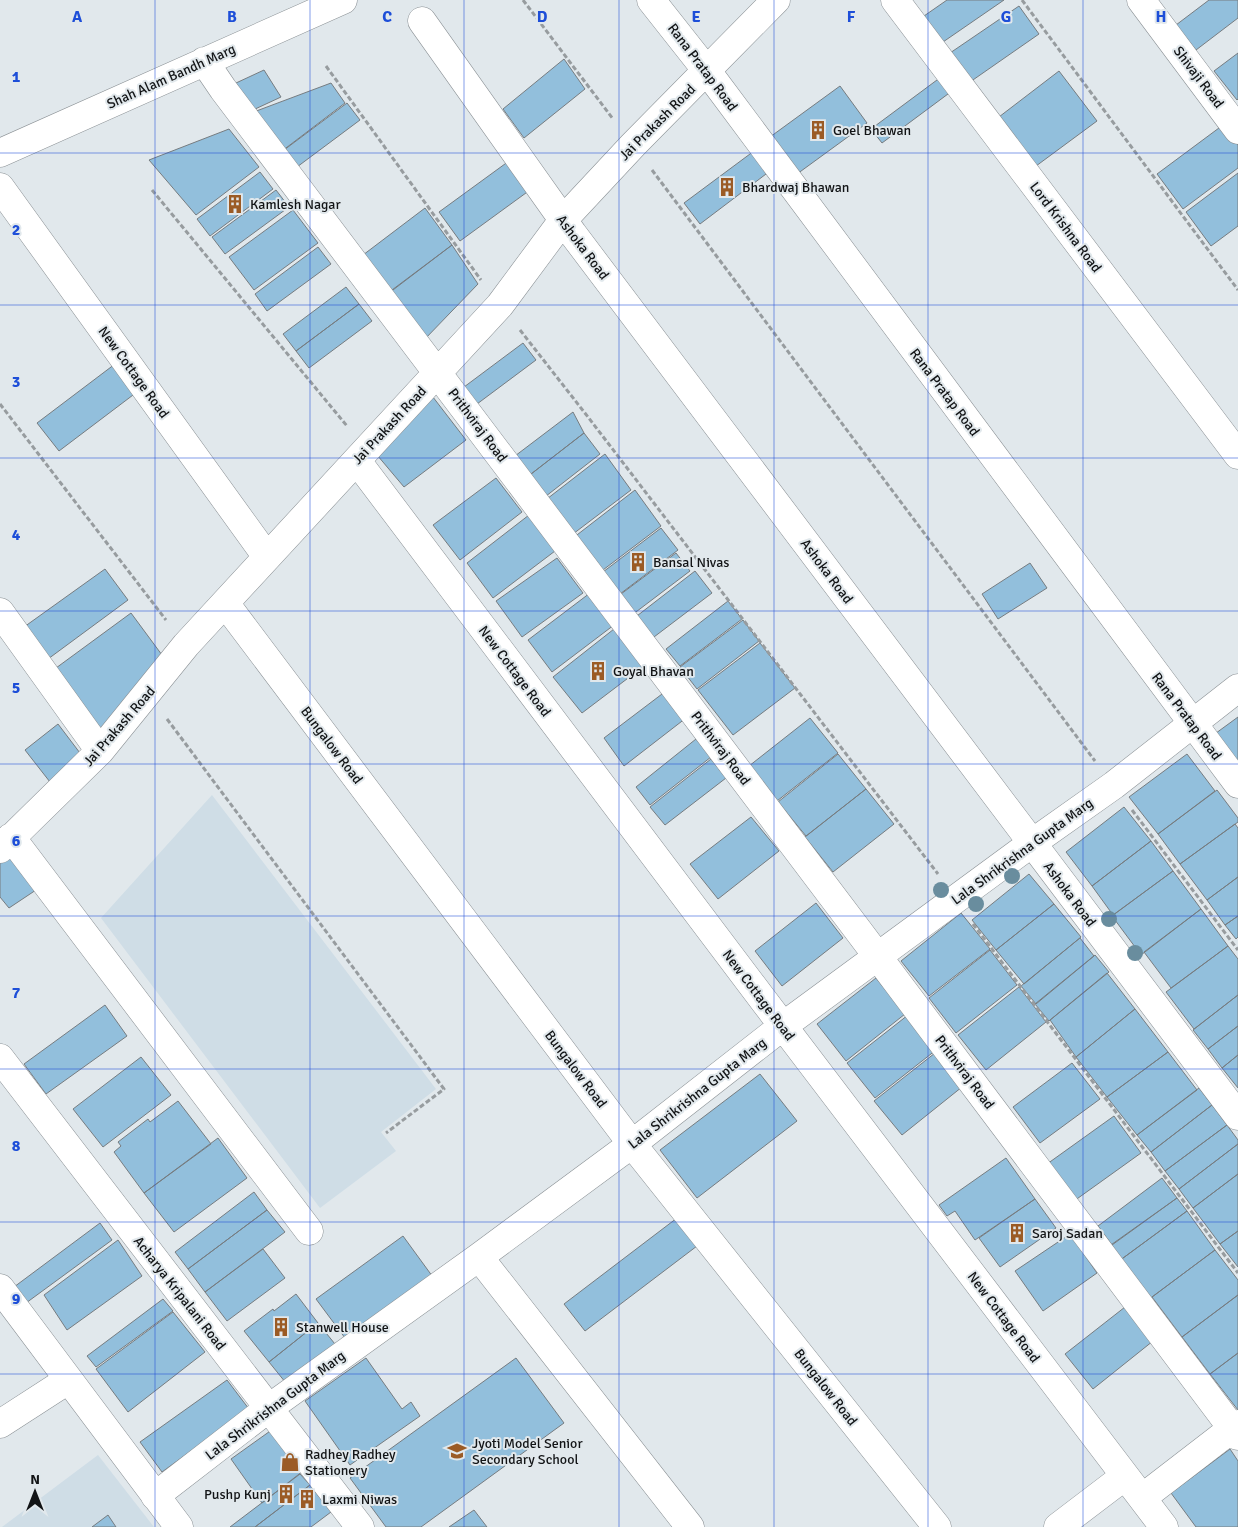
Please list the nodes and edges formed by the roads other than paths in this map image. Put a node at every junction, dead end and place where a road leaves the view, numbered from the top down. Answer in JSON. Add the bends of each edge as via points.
{"nodes":[{"id":1,"x":343,"y":0,"type":"edge"},
{"id":2,"x":652,"y":0,"type":"edge"},
{"id":3,"x":776,"y":0,"type":"edge"},
{"id":4,"x":895,"y":0,"type":"edge"},
{"id":5,"x":1141,"y":0,"type":"edge"},
{"id":6,"x":422,"y":21,"type":"dead end"},
{"id":7,"x":204,"y":61,"type":"junction"},
{"id":8,"x":707,"y":71,"type":"junction"},
{"id":9,"x":1238,"y":130,"type":"edge"},
{"id":10,"x":0,"y":153,"type":"edge"},
{"id":11,"x":0,"y":188,"type":"edge"},
{"id":12,"x":563,"y":220,"type":"junction"},
{"id":13,"x":438,"y":372,"type":"junction"},
{"id":14,"x":362,"y":455,"type":"junction"},
{"id":15,"x":1238,"y":455,"type":"edge"},
{"id":16,"x":268,"y":557,"type":"junction"},
{"id":17,"x":225,"y":603,"type":"junction"},
{"id":18,"x":0,"y":612,"type":"edge"},
{"id":19,"x":1238,"y":688,"type":"edge"},
{"id":20,"x":1192,"y":723,"type":"junction"},
{"id":21,"x":100,"y":751,"type":"junction"},
{"id":22,"x":1238,"y":784,"type":"edge"},
{"id":23,"x":5,"y":843,"type":"edge"},
{"id":24,"x":1032,"y":843,"type":"junction"},
{"id":25,"x":878,"y":956,"type":"junction"},
{"id":26,"x":783,"y":1026,"type":"junction"},
{"id":27,"x":0,"y":1058,"type":"edge"},
{"id":28,"x":1238,"y":1116,"type":"edge"},
{"id":29,"x":632,"y":1144,"type":"junction"},
{"id":30,"x":309,"y":1231,"type":"dead end"},
{"id":31,"x":479,"y":1257,"type":"junction"},
{"id":32,"x":0,"y":1288,"type":"edge"},
{"id":33,"x":68,"y":1380,"type":"junction"},
{"id":34,"x":268,"y":1408,"type":"junction"},
{"id":35,"x":0,"y":1424,"type":"edge"},
{"id":36,"x":1236,"y":1430,"type":"edge"},
{"id":37,"x":1125,"y":1476,"type":"junction"},
{"id":38,"x":155,"y":1496,"type":"junction"},
{"id":39,"x":1142,"y":1498,"type":"junction"},
{"id":40,"x":179,"y":1527,"type":"edge"},
{"id":41,"x":360,"y":1527,"type":"edge"},
{"id":42,"x":690,"y":1527,"type":"edge"},
{"id":43,"x":936,"y":1527,"type":"edge"},
{"id":44,"x":1058,"y":1527,"type":"edge"},
{"id":45,"x":1164,"y":1527,"type":"edge"}],
"edges":[{"from":1,"to":7,"type":"street","name":"Shah Alam Bandh Marg"},
{"from":2,"to":8,"type":"street","name":"Rana Pratap Road"},
{"from":3,"to":8,"type":"street","name":"Jai Prakash Road"},
{"from":4,"to":15,"type":"street","name":"Lord Krishna Road"},
{"from":5,"to":9,"type":"street","name":"Shivaji Road"},
{"from":6,"to":12,"type":"street","name":"Ashoka Road"},
{"from":7,"to":10,"type":"street","name":"Shah Alam Bandh Marg"},
{"from":7,"to":13,"type":"street","name":"Prithviraj Road"},
{"from":8,"to":12,"type":"street","name":"Jai Prakash Road"},
{"from":8,"to":20,"type":"street","name":"Rana Pratap Road"},
{"from":11,"to":16,"type":"street","name":"New Cottage Road"},
{"from":12,"to":13,"type":"street","name":"Jai Prakash Road","via":[[500,305]]},
{"from":12,"to":24,"type":"street","name":"Ashoka Road"},
{"from":13,"to":14,"type":"street","name":"Jai Prakash Road"},
{"from":13,"to":25,"type":"street","name":"Prithviraj Road"},
{"from":14,"to":16,"type":"street","name":"Jai Prakash Road"},
{"from":14,"to":26,"type":"street","name":"New Cottage Road"},
{"from":16,"to":17,"type":"street","name":"Jai Prakash Road"},
{"from":17,"to":21,"type":"street","name":"Jai Prakash Road","via":[[186,645]]},
{"from":17,"to":29,"type":"street","name":"Bungalow Road"},
{"from":18,"to":21,"type":"street"},
{"from":19,"to":20,"type":"street","name":"Lala Shrikrishna Gupta Marg"},
{"from":20,"to":22,"type":"street","name":"Rana Pratap Road"},
{"from":20,"to":24,"type":"street","name":"Lala Shrikrishna Gupta Marg"},
{"from":21,"to":23,"type":"street","name":"Jai Prakash Road"},
{"from":23,"to":30,"type":"street"},
{"from":24,"to":25,"type":"street","name":"Lala Shrikrishna Gupta Marg"},
{"from":24,"to":28,"type":"street","name":"Ashoka Road"},
{"from":25,"to":26,"type":"street","name":"Lala Shrikrishna Gupta Marg"},
{"from":25,"to":36,"type":"street","name":"Prithviraj Road"},
{"from":26,"to":29,"type":"street","name":"Lala Shrikrishna Gupta Marg"},
{"from":26,"to":37,"type":"street","name":"New Cottage Road"},
{"from":27,"to":34,"type":"street","name":"Acharya Kripalani Road"},
{"from":29,"to":31,"type":"street","name":"Lala Shrikrishna Gupta Marg"},
{"from":29,"to":43,"type":"street","name":"Bungalow Road"},
{"from":31,"to":34,"type":"street","name":"Lala Shrikrishna Gupta Marg"},
{"from":31,"to":42,"type":"street"},
{"from":32,"to":33,"type":"street"},
{"from":33,"to":35,"type":"street"},
{"from":33,"to":38,"type":"street"},
{"from":34,"to":38,"type":"street","name":"Lala Shrikrishna Gupta Marg"},
{"from":34,"to":41,"type":"street","name":"Acharya Kripalani Road"},
{"from":36,"to":39,"type":"street"},
{"from":37,"to":39,"type":"street","name":"New Cottage Road"},
{"from":37,"to":44,"type":"street"},
{"from":38,"to":40,"type":"street"},
{"from":39,"to":45,"type":"street","name":"New Cottage Road"}]}
